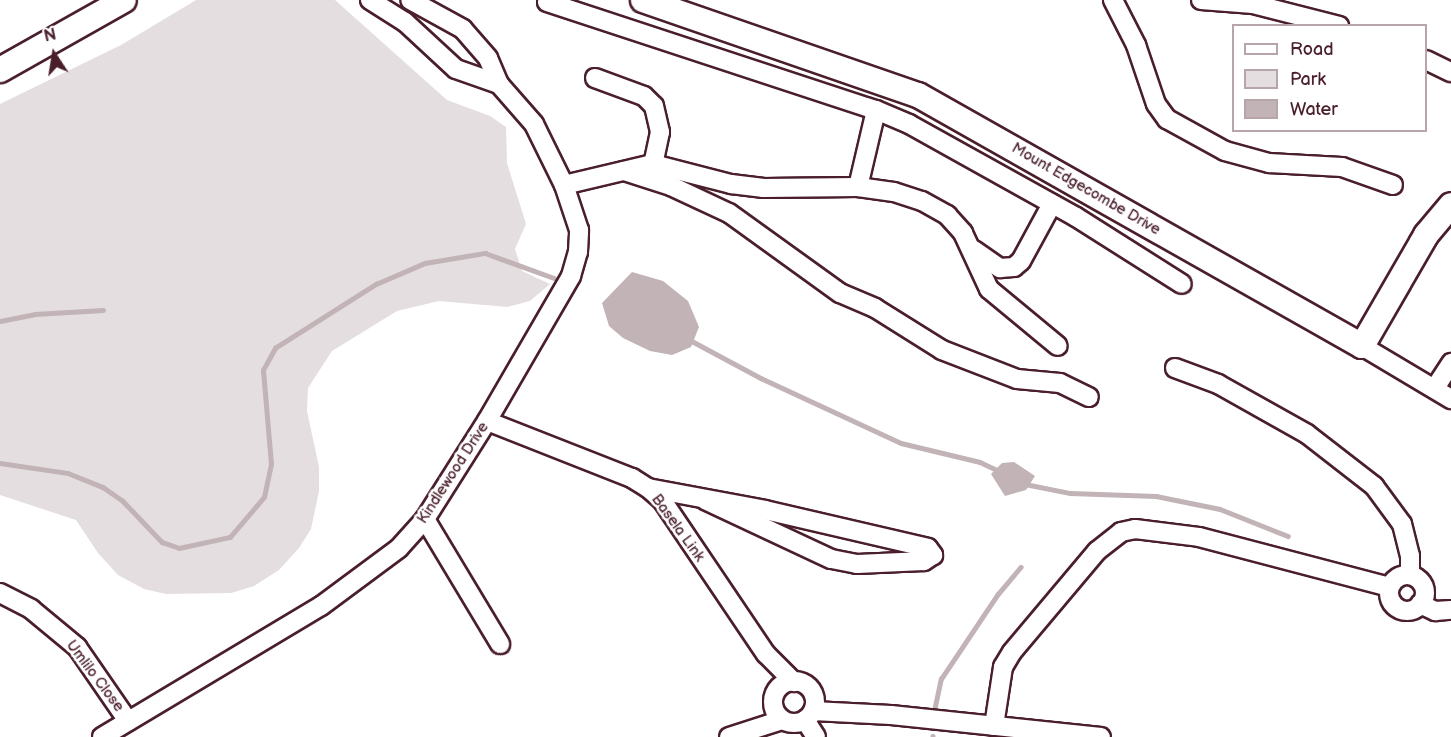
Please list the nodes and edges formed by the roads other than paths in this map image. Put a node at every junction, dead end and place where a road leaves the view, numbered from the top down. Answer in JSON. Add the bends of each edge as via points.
{"nodes":[{"id":1,"x":124,"y":0,"type":"edge"},
{"id":2,"x":370,"y":0,"type":"edge"},
{"id":3,"x":410,"y":0,"type":"edge"},
{"id":4,"x":643,"y":0,"type":"edge"},
{"id":5,"x":1113,"y":0,"type":"edge"},
{"id":6,"x":1201,"y":0,"type":"edge"},
{"id":7,"x":547,"y":2,"type":"dead end"},
{"id":8,"x":1332,"y":24,"type":"edge"},
{"id":9,"x":1427,"y":61,"type":"edge"},
{"id":10,"x":0,"y":70,"type":"edge"},
{"id":11,"x":1451,"y":72,"type":"edge"},
{"id":12,"x":595,"y":78,"type":"dead end"},
{"id":13,"x":499,"y":84,"type":"junction"},
{"id":14,"x":876,"y":110,"type":"junction"},
{"id":15,"x":653,"y":164,"type":"junction"},
{"id":16,"x":622,"y":170,"type":"junction"},
{"id":17,"x":564,"y":185,"type":"junction"},
{"id":18,"x":1393,"y":185,"type":"dead end"},
{"id":19,"x":858,"y":187,"type":"junction"},
{"id":20,"x":1052,"y":204,"type":"junction"},
{"id":21,"x":1451,"y":205,"type":"edge"},
{"id":22,"x":974,"y":250,"type":"junction"},
{"id":23,"x":1182,"y":284,"type":"dead end"},
{"id":24,"x":1058,"y":346,"type":"dead end"},
{"id":25,"x":1362,"y":346,"type":"junction"},
{"id":26,"x":1451,"y":363,"type":"edge"},
{"id":27,"x":1176,"y":368,"type":"dead end"},
{"id":28,"x":1435,"y":387,"type":"junction"},
{"id":29,"x":1089,"y":398,"type":"dead end"},
{"id":30,"x":1451,"y":399,"type":"edge"},
{"id":31,"x":487,"y":421,"type":"junction"},
{"id":32,"x":648,"y":488,"type":"junction"},
{"id":33,"x":705,"y":500,"type":"junction"},
{"id":34,"x":425,"y":519,"type":"junction"},
{"id":35,"x":1410,"y":575,"type":"junction"},
{"id":36,"x":1390,"y":587,"type":"junction"},
{"id":37,"x":0,"y":593,"type":"edge"},
{"id":38,"x":1420,"y":604,"type":"junction"},
{"id":39,"x":1451,"y":610,"type":"edge"},
{"id":40,"x":500,"y":644,"type":"dead end"},
{"id":41,"x":766,"y":654,"type":"junction"},
{"id":42,"x":802,"y":685,"type":"junction"},
{"id":43,"x":774,"y":696,"type":"junction"},
{"id":44,"x":859,"y":713,"type":"junction"},
{"id":45,"x":809,"y":716,"type":"junction"},
{"id":46,"x":782,"y":720,"type":"junction"},
{"id":47,"x":128,"y":721,"type":"junction"},
{"id":48,"x":994,"y":726,"type":"junction"},
{"id":49,"x":736,"y":733,"type":"edge"},
{"id":50,"x":109,"y":735,"type":"edge"},
{"id":51,"x":816,"y":737,"type":"edge"},
{"id":52,"x":1101,"y":737,"type":"edge"}],
"edges":[{"from":1,"to":10,"type":"street"},
{"from":2,"to":13,"type":"street","name":"Kindlewood Drive","via":[[405,22],[456,69]]},
{"from":3,"to":13,"type":"street","name":"Kindlewood Drive","via":[[463,29],[488,58]]},
{"from":4,"to":25,"type":"street","name":"Mount Edgecombe Drive","via":[[918,95]]},
{"from":5,"to":18,"type":"street","via":[[1136,45],[1156,104],[1167,119],[1225,151],[1269,163],[1342,167]]},
{"from":6,"to":8,"type":"street","via":[[1253,4]]},
{"from":7,"to":14,"type":"street"},
{"from":9,"to":11,"type":"street"},
{"from":12,"to":15,"type":"street","via":[[644,96],[654,106],[660,132]]},
{"from":13,"to":17,"type":"street","name":"Kindlewood Drive","via":[[534,124]]},
{"from":14,"to":19,"type":"street"},
{"from":14,"to":20,"type":"street"},
{"from":15,"to":16,"type":"street"},
{"from":15,"to":19,"type":"street","via":[[731,184],[764,188]]},
{"from":16,"to":17,"type":"street"},
{"from":16,"to":29,"type":"street","via":[[709,202],[840,292],[875,308],[942,350],[1017,379],[1060,383]]},
{"from":17,"to":31,"type":"street","name":"Kindlewood Drive","via":[[579,230],[571,276]]},
{"from":19,"to":22,"type":"street","via":[[922,201],[947,215]]},
{"from":20,"to":22,"type":"street","via":[[1014,267],[1000,268]]},
{"from":20,"to":23,"type":"street"},
{"from":21,"to":25,"type":"street","via":[[1426,234]]},
{"from":22,"to":24,"type":"street","via":[[989,289]]},
{"from":25,"to":28,"type":"street"},
{"from":26,"to":28,"type":"street"},
{"from":27,"to":35,"type":"street","via":[[1218,384],[1307,434],[1374,486],[1402,524]]},
{"from":28,"to":30,"type":"street"},
{"from":31,"to":32,"type":"street","name":"Basela Link","via":[[632,478]]},
{"from":31,"to":34,"type":"street","name":"Kindlewood Drive"},
{"from":32,"to":33,"type":"street"},
{"from":32,"to":41,"type":"street","name":"Basela Link","via":[[662,500]]},
{"from":33,"to":33,"type":"street","via":[[831,559],[857,564],[924,561],[933,555],[928,548]]},
{"from":34,"to":40,"type":"street"},
{"from":34,"to":47,"type":"street","name":"Kindlewood Drive","via":[[399,548],[363,577]]},
{"from":35,"to":36,"type":"street","via":[[1395,579]]},
{"from":35,"to":38,"type":"street","via":[[1423,587]]},
{"from":36,"to":38,"type":"street","via":[[1390,599],[1398,608],[1410,610]]},
{"from":36,"to":48,"type":"street","via":[[1199,537],[1135,529],[1121,532],[1097,551],[1012,652],[1003,667]]},
{"from":37,"to":47,"type":"street","name":"Umlilo Close","via":[[31,609],[77,647]]},
{"from":38,"to":39,"type":"street","via":[[1435,611]]},
{"from":41,"to":42,"type":"street","name":"Basela Link"},
{"from":41,"to":43,"type":"street","name":"Basela Link"},
{"from":42,"to":43,"type":"street","via":[[783,685]]},
{"from":42,"to":44,"type":"street"},
{"from":42,"to":45,"type":"street","via":[[815,700]]},
{"from":43,"to":46,"type":"street","via":[[775,711]]},
{"from":43,"to":49,"type":"street"},
{"from":44,"to":45,"type":"street"},
{"from":44,"to":48,"type":"street"},
{"from":45,"to":46,"type":"street","via":[[794,723]]},
{"from":45,"to":51,"type":"street"},
{"from":46,"to":49,"type":"street"},
{"from":47,"to":50,"type":"street","name":"Kindlewood Drive"},
{"from":48,"to":52,"type":"street"}]}
